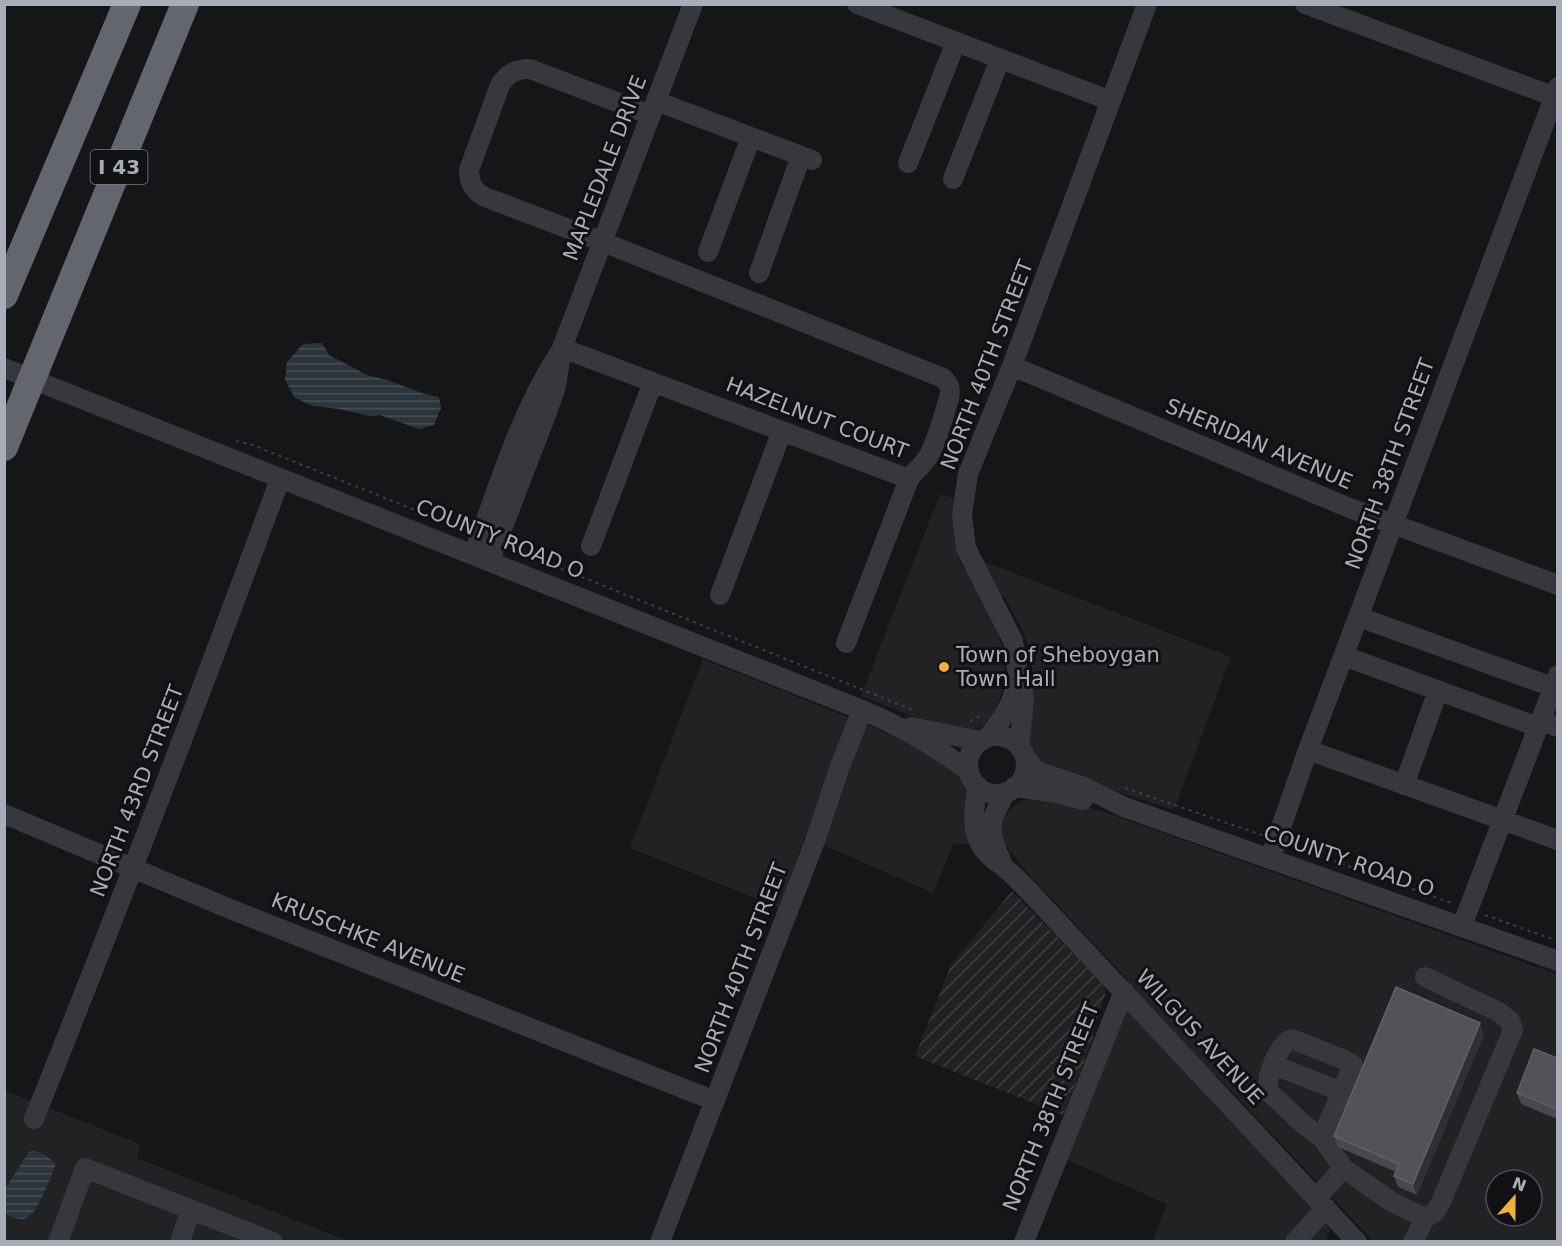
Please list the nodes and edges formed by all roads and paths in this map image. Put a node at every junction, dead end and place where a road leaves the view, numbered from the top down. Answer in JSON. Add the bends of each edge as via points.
{"nodes":[{"id":1,"x":127,"y":4,"type":"edge"},
{"id":2,"x":185,"y":4,"type":"edge"},
{"id":3,"x":693,"y":4,"type":"edge"},
{"id":4,"x":857,"y":4,"type":"edge"},
{"id":5,"x":1147,"y":4,"type":"edge"},
{"id":6,"x":1305,"y":4,"type":"edge"},
{"id":7,"x":956,"y":42,"type":"junction"},
{"id":8,"x":1000,"y":59,"type":"junction"},
{"id":9,"x":1556,"y":94,"type":"edge"},
{"id":10,"x":1111,"y":101,"type":"junction"},
{"id":11,"x":654,"y":108,"type":"junction"},
{"id":12,"x":751,"y":137,"type":"junction"},
{"id":13,"x":908,"y":163,"type":"dead end"},
{"id":14,"x":953,"y":179,"type":"dead end"},
{"id":15,"x":603,"y":242,"type":"junction"},
{"id":16,"x":708,"y":252,"type":"dead end"},
{"id":17,"x":759,"y":273,"type":"dead end"},
{"id":18,"x":4,"y":295,"type":"edge"},
{"id":19,"x":562,"y":348,"type":"junction"},
{"id":20,"x":1012,"y":366,"type":"junction"},
{"id":21,"x":4,"y":368,"type":"edge"},
{"id":22,"x":653,"y":382,"type":"junction"},
{"id":23,"x":782,"y":431,"type":"junction"},
{"id":24,"x":9,"y":436,"type":"edge"},
{"id":25,"x":220,"y":454,"type":"junction"},
{"id":26,"x":280,"y":479,"type":"junction"},
{"id":27,"x":909,"y":479,"type":"junction"},
{"id":28,"x":1393,"y":525,"type":"junction"},
{"id":29,"x":591,"y":546,"type":"dead end"},
{"id":30,"x":485,"y":548,"type":"junction"},
{"id":31,"x":1557,"y":585,"type":"edge"},
{"id":32,"x":720,"y":595,"type":"dead end"},
{"id":33,"x":1359,"y":617,"type":"junction"},
{"id":34,"x":846,"y":643,"type":"dead end"},
{"id":35,"x":1344,"y":656,"type":"junction"},
{"id":36,"x":1017,"y":669,"type":"junction"},
{"id":37,"x":1556,"y":683,"type":"edge"},
{"id":38,"x":1438,"y":691,"type":"junction"},
{"id":39,"x":862,"y":710,"type":"junction"},
{"id":40,"x":914,"y":710,"type":"dead end"},
{"id":41,"x":1005,"y":716,"type":"junction"},
{"id":42,"x":893,"y":723,"type":"junction"},
{"id":43,"x":963,"y":723,"type":"dead end"},
{"id":44,"x":1545,"y":725,"type":"edge"},
{"id":45,"x":984,"y":739,"type":"junction"},
{"id":46,"x":1308,"y":750,"type":"junction"},
{"id":47,"x":1022,"y":752,"type":"junction"},
{"id":48,"x":973,"y":779,"type":"junction"},
{"id":49,"x":1404,"y":785,"type":"junction"},
{"id":50,"x":1010,"y":790,"type":"junction"},
{"id":51,"x":1124,"y":797,"type":"junction"},
{"id":52,"x":4,"y":814,"type":"edge"},
{"id":53,"x":1502,"y":820,"type":"junction"},
{"id":54,"x":1557,"y":840,"type":"edge"},
{"id":55,"x":1273,"y":850,"type":"junction"},
{"id":56,"x":133,"y":868,"type":"junction"},
{"id":57,"x":1005,"y":868,"type":"junction"},
{"id":58,"x":1465,"y":918,"type":"junction"},
{"id":59,"x":1557,"y":941,"type":"edge"},
{"id":60,"x":1557,"y":961,"type":"edge"},
{"id":61,"x":1425,"y":977,"type":"dead end"},
{"id":62,"x":1124,"y":991,"type":"junction"},
{"id":63,"x":1274,"y":1065,"type":"junction"},
{"id":64,"x":1342,"y":1092,"type":"junction"},
{"id":65,"x":715,"y":1101,"type":"junction"},
{"id":66,"x":34,"y":1119,"type":"dead end"},
{"id":67,"x":1322,"y":1138,"type":"junction"},
{"id":68,"x":1343,"y":1168,"type":"junction"},
{"id":69,"x":1321,"y":1203,"type":"junction"},
{"id":70,"x":191,"y":1209,"type":"junction"},
{"id":71,"x":1425,"y":1218,"type":"junction"},
{"id":72,"x":58,"y":1242,"type":"edge"},
{"id":73,"x":180,"y":1242,"type":"edge"},
{"id":74,"x":273,"y":1242,"type":"edge"},
{"id":75,"x":660,"y":1242,"type":"edge"},
{"id":76,"x":1024,"y":1242,"type":"edge"},
{"id":77,"x":1295,"y":1242,"type":"edge"},
{"id":78,"x":1357,"y":1242,"type":"edge"},
{"id":79,"x":1413,"y":1242,"type":"edge"}],
"edges":[{"from":1,"to":18,"type":"highway","number":"I 43"},
{"from":2,"to":24,"type":"highway","number":"I 43"},
{"from":3,"to":11,"type":"street","name":"MAPLEDALE DRIVE"},
{"from":4,"to":7,"type":"street"},
{"from":5,"to":10,"type":"street","name":"NORTH 40TH STREET"},
{"from":6,"to":9,"type":"street"},
{"from":7,"to":8,"type":"street"},
{"from":7,"to":13,"type":"street"},
{"from":8,"to":10,"type":"street"},
{"from":8,"to":14,"type":"street"},
{"from":9,"to":28,"type":"street","name":"NORTH 38TH STREET"},
{"from":10,"to":20,"type":"street","name":"NORTH 40TH STREET"},
{"from":11,"to":12,"type":"street"},
{"from":11,"to":15,"type":"street","name":"MAPLEDALE DRIVE"},
{"from":11,"to":15,"type":"street","name":"HAZELNUT COURT","via":[[530,69],[512,72],[500,85],[469,170],[472,187],[485,197]]},
{"from":12,"to":16,"type":"street"},
{"from":12,"to":17,"type":"street","via":[[807,158]]},
{"from":15,"to":19,"type":"street","name":"MAPLEDALE DRIVE"},
{"from":15,"to":27,"type":"street","name":"HAZELNUT COURT","via":[[943,378],[951,389],[949,398],[931,450]]},
{"from":19,"to":22,"type":"street","name":"HAZELNUT COURT"},
{"from":19,"to":30,"type":"street","name":"MAPLEDALE DRIVE","via":[[549,406]]},
{"from":20,"to":28,"type":"street","name":"SHERIDAN AVENUE"},
{"from":20,"to":36,"type":"street","name":"NORTH 40TH STREET","via":[[968,474],[962,515],[966,548],[1013,641]]},
{"from":21,"to":25,"type":"street","name":"COUNTY ROAD O"},
{"from":22,"to":23,"type":"street","name":"HAZELNUT COURT"},
{"from":22,"to":29,"type":"street"},
{"from":23,"to":27,"type":"street","name":"HAZELNUT COURT"},
{"from":23,"to":32,"type":"street"},
{"from":25,"to":26,"type":"street","name":"COUNTY ROAD O"},
{"from":25,"to":30,"type":"path","via":[[235,441],[250,444]]},
{"from":26,"to":30,"type":"street","name":"COUNTY ROAD O"},
{"from":26,"to":56,"type":"street","name":"NORTH 43RD STREET"},
{"from":27,"to":34,"type":"street"},
{"from":28,"to":31,"type":"street","name":"SHERIDAN AVENUE"},
{"from":28,"to":33,"type":"street","name":"NORTH 38TH STREET"},
{"from":30,"to":39,"type":"street","name":"COUNTY ROAD O"},
{"from":30,"to":40,"type":"path"},
{"from":33,"to":35,"type":"street","name":"NORTH 38TH STREET"},
{"from":33,"to":37,"type":"street"},
{"from":35,"to":38,"type":"street"},
{"from":35,"to":46,"type":"street","name":"NORTH 38TH STREET"},
{"from":36,"to":41,"type":"street","via":[[1016,686]]},
{"from":36,"to":47,"type":"street","name":"NORTH 40TH STREET","via":[[1024,701]]},
{"from":37,"to":44,"type":"street"},
{"from":38,"to":44,"type":"street"},
{"from":38,"to":49,"type":"street"},
{"from":39,"to":42,"type":"street","name":"COUNTY ROAD O"},
{"from":39,"to":65,"type":"street","name":"NORTH 40TH STREET","via":[[816,841]]},
{"from":41,"to":43,"type":"path","via":[[990,707],[980,717]]},
{"from":41,"to":45,"type":"street"},
{"from":42,"to":45,"type":"street"},
{"from":42,"to":48,"type":"street","name":"COUNTY ROAD O","via":[[940,750]]},
{"from":44,"to":53,"type":"street"},
{"from":45,"to":47,"type":"street","via":[[1005,737]]},
{"from":45,"to":48,"type":"street","via":[[970,754]]},
{"from":46,"to":49,"type":"street"},
{"from":46,"to":55,"type":"street","name":"NORTH 38TH STREET"},
{"from":47,"to":50,"type":"street","via":[[1024,774]]},
{"from":47,"to":51,"type":"street","name":"COUNTY ROAD O","via":[[1036,771]]},
{"from":48,"to":50,"type":"street","via":[[987,792]]},
{"from":48,"to":57,"type":"street","name":"WILGUS AVENUE","via":[[976,836],[986,852]]},
{"from":49,"to":53,"type":"street"},
{"from":50,"to":51,"type":"street","name":"COUNTY ROAD O","via":[[1058,793],[1086,801]]},
{"from":50,"to":57,"type":"street","name":"WILGUS AVENUE","via":[[995,810],[990,828]]},
{"from":51,"to":55,"type":"street","name":"COUNTY ROAD O"},
{"from":51,"to":55,"type":"path"},
{"from":52,"to":56,"type":"street","name":"KRUSCHKE AVENUE"},
{"from":53,"to":54,"type":"street"},
{"from":53,"to":58,"type":"street"},
{"from":55,"to":58,"type":"street","name":"COUNTY ROAD O"},
{"from":55,"to":58,"type":"path"},
{"from":56,"to":65,"type":"street","name":"KRUSCHKE AVENUE"},
{"from":56,"to":66,"type":"street","name":"NORTH 43RD STREET"},
{"from":57,"to":62,"type":"street","name":"WILGUS AVENUE"},
{"from":58,"to":59,"type":"path"},
{"from":58,"to":60,"type":"street","name":"COUNTY ROAD O"},
{"from":61,"to":71,"type":"street","via":[[1499,1012],[1510,1021],[1513,1030],[1441,1202]]},
{"from":62,"to":69,"type":"street","name":"WILGUS AVENUE"},
{"from":62,"to":76,"type":"street","name":"NORTH 38TH STREET"},
{"from":63,"to":64,"type":"street"},
{"from":63,"to":64,"type":"street","via":[[1280,1047],[1292,1039],[1353,1065]]},
{"from":63,"to":67,"type":"street","via":[[1268,1091]]},
{"from":64,"to":67,"type":"street"},
{"from":65,"to":75,"type":"street","name":"NORTH 40TH STREET"},
{"from":67,"to":68,"type":"street"},
{"from":68,"to":69,"type":"street"},
{"from":68,"to":71,"type":"street","via":[[1392,1202]]},
{"from":69,"to":77,"type":"street"},
{"from":69,"to":78,"type":"street","name":"WILGUS AVENUE"},
{"from":70,"to":72,"type":"street","via":[[85,1168]]},
{"from":70,"to":73,"type":"street"},
{"from":70,"to":74,"type":"street"},
{"from":71,"to":79,"type":"street"}]}
